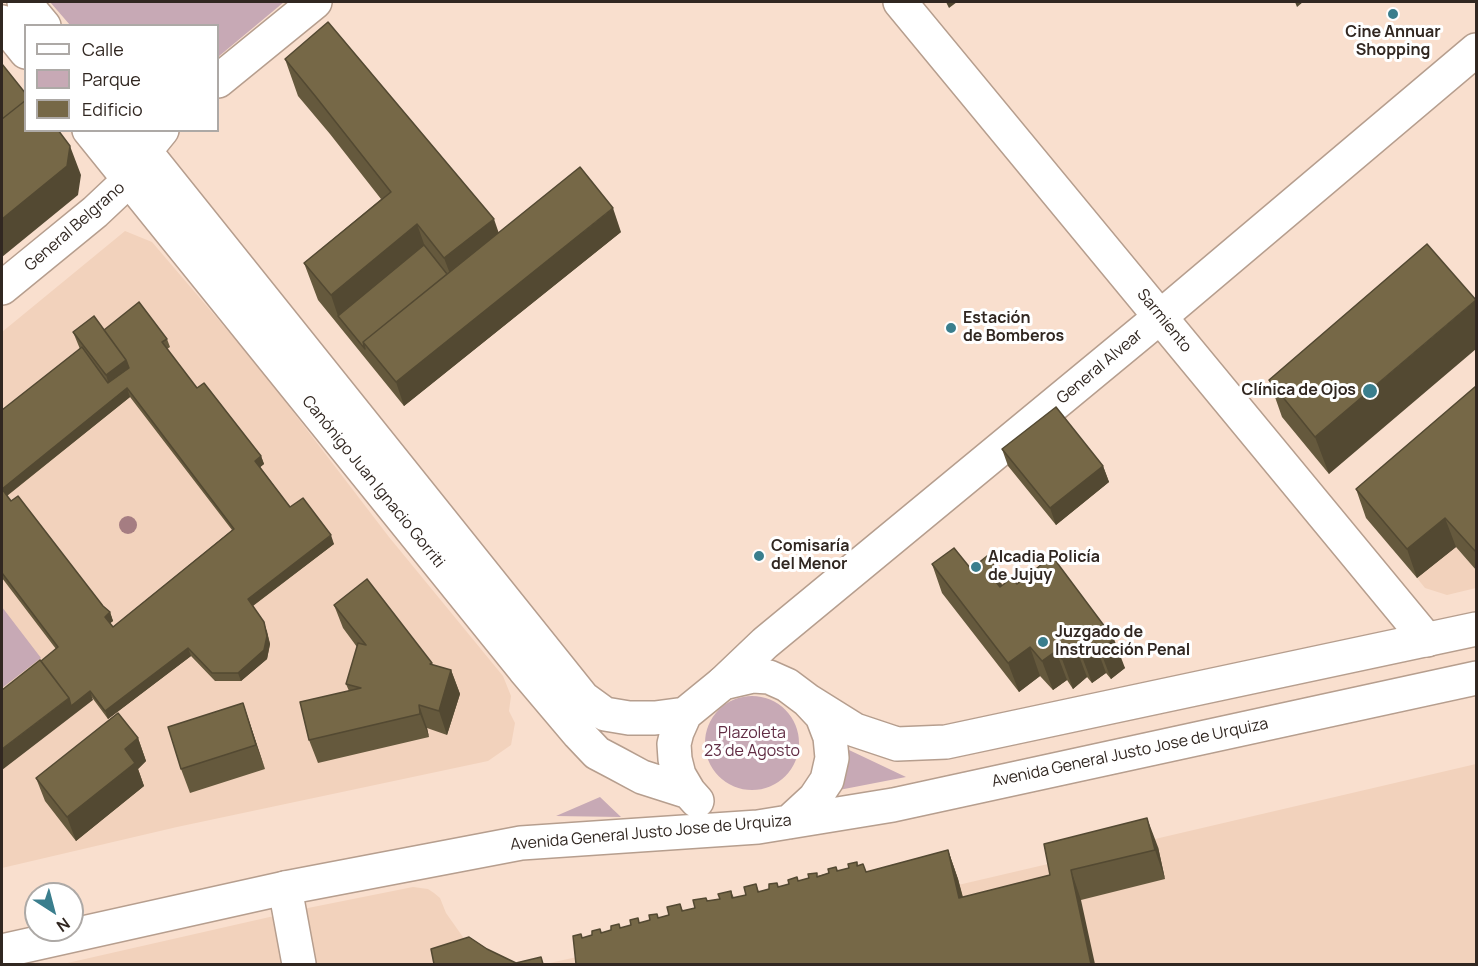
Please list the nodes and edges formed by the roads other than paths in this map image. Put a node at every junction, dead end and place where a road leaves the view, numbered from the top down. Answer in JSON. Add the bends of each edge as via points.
{"nodes":[{"id":1,"x":24,"y":2,"type":"edge"},
{"id":2,"x":315,"y":2,"type":"edge"},
{"id":3,"x":900,"y":2,"type":"edge"},
{"id":4,"x":2,"y":22,"type":"edge"},
{"id":5,"x":42,"y":24,"type":"edge"},
{"id":6,"x":24,"y":50,"type":"edge"},
{"id":7,"x":1476,"y":50,"type":"edge"},
{"id":8,"x":219,"y":80,"type":"edge"},
{"id":9,"x":91,"y":132,"type":"edge"},
{"id":10,"x":145,"y":137,"type":"edge"},
{"id":11,"x":129,"y":180,"type":"junction"},
{"id":12,"x":2,"y":288,"type":"edge"},
{"id":13,"x":1160,"y":317,"type":"junction"},
{"id":14,"x":1476,"y":629,"type":"edge"},
{"id":15,"x":1427,"y":640,"type":"junction"},
{"id":16,"x":1476,"y":678,"type":"edge"},
{"id":17,"x":723,"y":682,"type":"junction"},
{"id":18,"x":807,"y":700,"type":"junction"},
{"id":19,"x":685,"y":714,"type":"junction"},
{"id":20,"x":689,"y":792,"type":"junction"},
{"id":21,"x":789,"y":822,"type":"junction"},
{"id":22,"x":758,"y":827,"type":"junction"},
{"id":23,"x":285,"y":888,"type":"junction"},
{"id":24,"x":2,"y":951,"type":"edge"},
{"id":25,"x":299,"y":964,"type":"edge"}],
"edges":[{"from":1,"to":5,"type":"main road"},
{"from":2,"to":8,"type":"main road"},
{"from":3,"to":13,"type":"main road","name":"Sarmiento"},
{"from":4,"to":6,"type":"main road"},
{"from":7,"to":13,"type":"main road","name":"General Alvear"},
{"from":9,"to":11,"type":"main road","name":"Canónigo Juan Ignacio Gorriti"},
{"from":10,"to":11,"type":"main road","name":"General Belgrano"},
{"from":10,"to":19,"type":"main road","name":"Canónigo Juan Ignacio Gorriti","via":[[583,698],[606,714],[629,718]]},
{"from":11,"to":12,"type":"main road","name":"General Belgrano"},
{"from":11,"to":20,"type":"main road","name":"Canónigo Juan Ignacio Gorriti","via":[[579,734],[597,753],[642,777]]},
{"from":13,"to":15,"type":"main road","name":"Sarmiento"},
{"from":13,"to":17,"type":"main road","name":"General Alvear","via":[[765,643]]},
{"from":14,"to":15,"type":"main road"},
{"from":15,"to":18,"type":"main road","via":[[946,742],[897,744],[855,730]]},
{"from":16,"to":21,"type":"main road","name":"Avenida General Justo Jose de Urquiza","via":[[893,805]]},
{"from":17,"to":18,"type":"main road","via":[[769,677]]},
{"from":17,"to":19,"type":"main road"},
{"from":18,"to":21,"type":"main road","via":[[822,716],[830,736],[832,758],[827,780],[815,798]]},
{"from":19,"to":20,"type":"main road","via":[[674,744],[679,774]]},
{"from":20,"to":22,"type":"main road","via":[[707,811]]},
{"from":21,"to":22,"type":"main road","name":"Avenida General Justo Jose de Urquiza"},
{"from":22,"to":23,"type":"main road","name":"Avenida General Justo Jose de Urquiza","via":[[521,843]]},
{"from":23,"to":24,"type":"main road","name":"Avenida General Justo Jose de Urquiza"},
{"from":23,"to":25,"type":"main road"}]}
